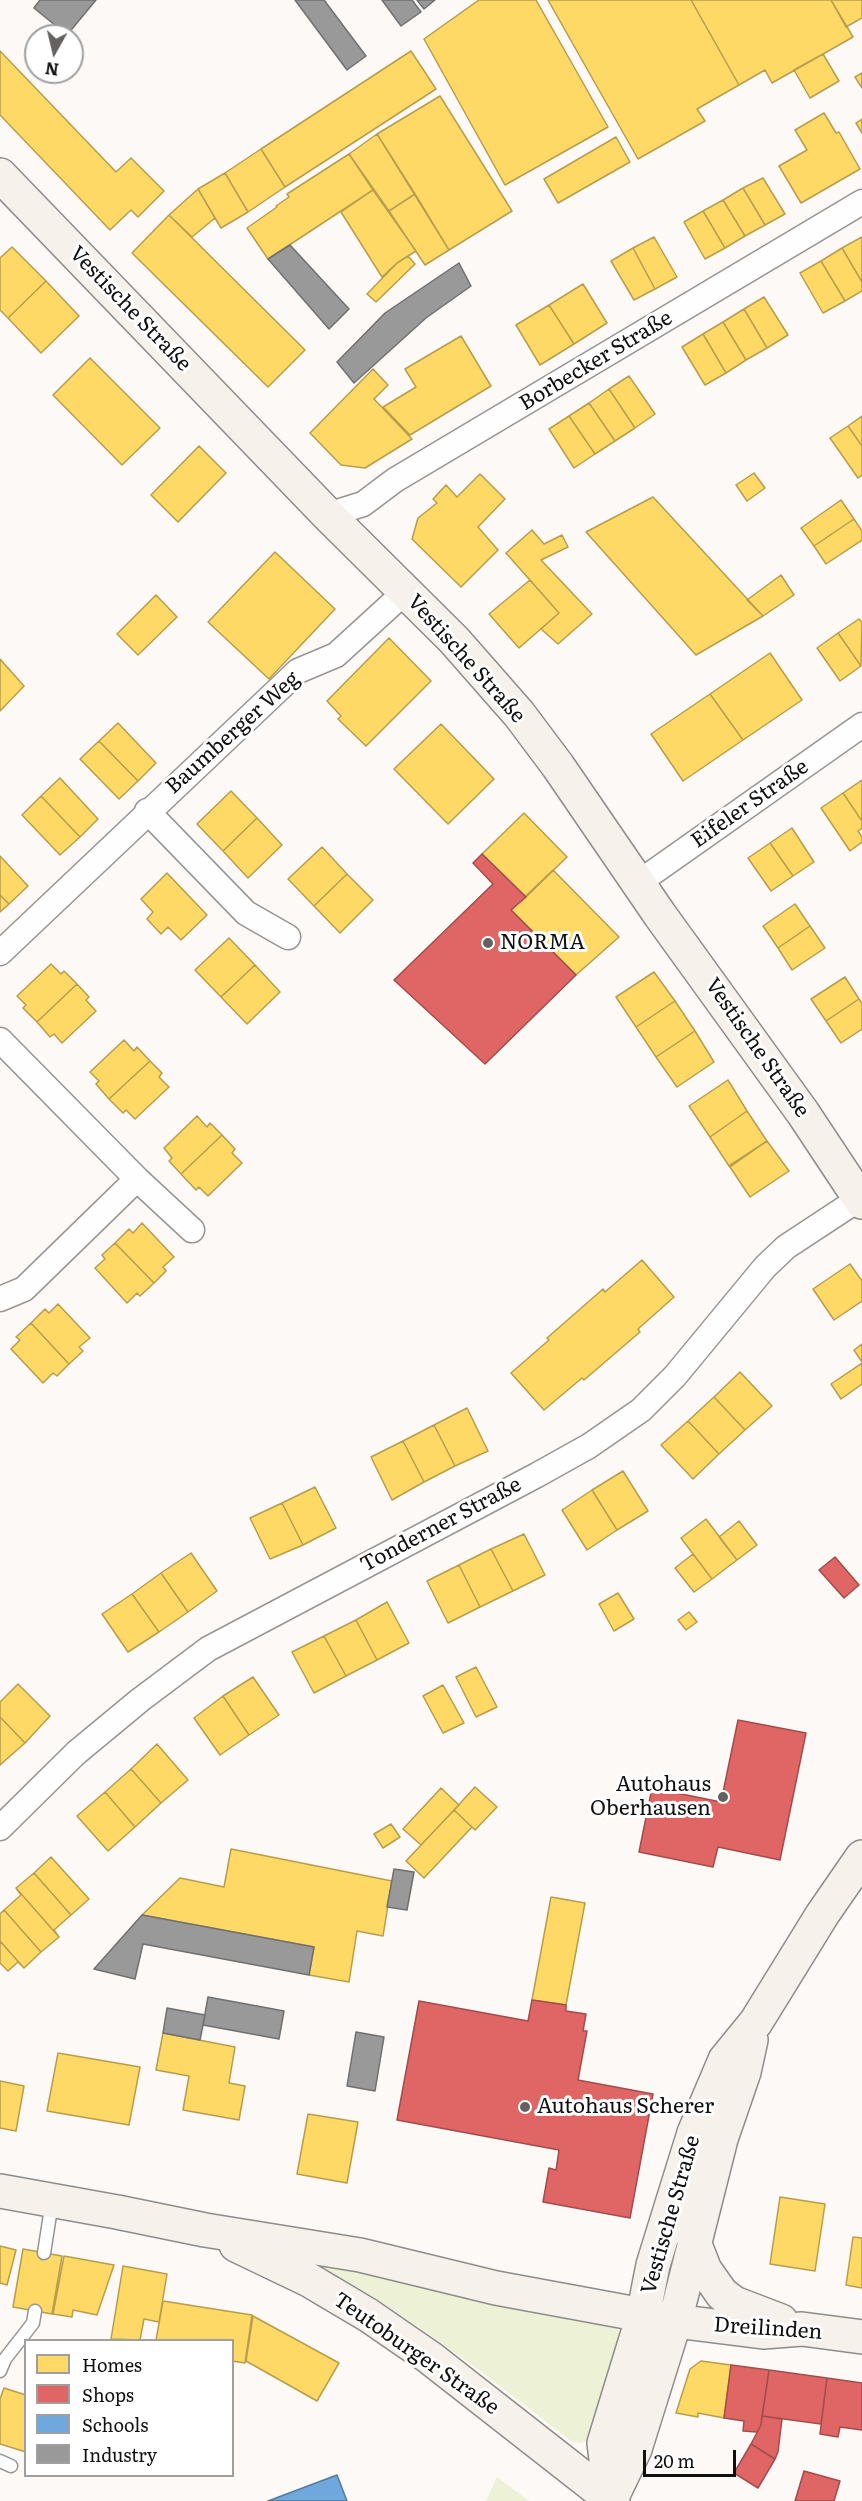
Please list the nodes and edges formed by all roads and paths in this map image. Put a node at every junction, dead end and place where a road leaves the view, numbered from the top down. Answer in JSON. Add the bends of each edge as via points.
{"nodes":[{"id":1,"x":0,"y":175,"type":"edge"},
{"id":2,"x":862,"y":202,"type":"edge"},
{"id":3,"x":328,"y":515,"type":"junction"},
{"id":4,"x":405,"y":592,"type":"junction"},
{"id":5,"x":862,"y":725,"type":"edge"},
{"id":6,"x":147,"y":811,"type":"junction"},
{"id":7,"x":638,"y":883,"type":"junction"},
{"id":8,"x":288,"y":938,"type":"dead end"},
{"id":9,"x":0,"y":953,"type":"edge"},
{"id":10,"x":0,"y":1040,"type":"edge"},
{"id":11,"x":137,"y":1179,"type":"junction"},
{"id":12,"x":861,"y":1199,"type":"edge"},
{"id":13,"x":192,"y":1230,"type":"dead end"},
{"id":14,"x":0,"y":1299,"type":"edge"},
{"id":15,"x":0,"y":1828,"type":"edge"},
{"id":16,"x":862,"y":1857,"type":"edge"},
{"id":17,"x":756,"y":2022,"type":"junction"},
{"id":18,"x":0,"y":2191,"type":"edge"},
{"id":19,"x":52,"y":2200,"type":"junction"},
{"id":20,"x":205,"y":2230,"type":"junction"},
{"id":21,"x":694,"y":2242,"type":"junction"},
{"id":22,"x":44,"y":2253,"type":"dead end"},
{"id":23,"x":35,"y":2311,"type":"dead end"},
{"id":24,"x":643,"y":2316,"type":"junction"},
{"id":25,"x":675,"y":2321,"type":"junction"},
{"id":26,"x":802,"y":2329,"type":"junction"},
{"id":27,"x":862,"y":2337,"type":"edge"},
{"id":28,"x":0,"y":2371,"type":"edge"},
{"id":29,"x":612,"y":2500,"type":"edge"}],
"edges":[{"from":1,"to":3,"type":"street","name":"Vestische Straße"},
{"from":2,"to":3,"type":"street","name":"Borbecker Straße","via":[[395,480],[363,504]]},
{"from":3,"to":4,"type":"street","name":"Vestische Straße"},
{"from":4,"to":6,"type":"street","name":"Baumberger Weg","via":[[336,655],[298,671]]},
{"from":4,"to":7,"type":"street","name":"Vestische Straße","via":[[454,640],[519,714]]},
{"from":5,"to":7,"type":"street","name":"Eifeler Straße"},
{"from":6,"to":8,"type":"street","name":"Baumberger Weg","via":[[246,913]]},
{"from":6,"to":9,"type":"street","name":"Baumberger Weg"},
{"from":7,"to":12,"type":"street","name":"Vestische Straße"},
{"from":10,"to":11,"type":"street"},
{"from":11,"to":13,"type":"street"},
{"from":11,"to":14,"type":"street","via":[[24,1289]]},
{"from":12,"to":15,"type":"street","name":"Tonderner Straße","via":[[786,1247],[765,1267],[708,1340],[641,1410],[537,1475],[208,1649],[76,1754]]},
{"from":16,"to":17,"type":"street","name":"Vestische Straße"},
{"from":17,"to":21,"type":"street","name":"Vestische Straße"},
{"from":17,"to":24,"type":"street","name":"Vestische Straße","via":[[724,2060],[694,2133],[653,2265]]},
{"from":18,"to":19,"type":"street","name":"Teutoburger Straße"},
{"from":19,"to":20,"type":"street","name":"Teutoburger Straße"},
{"from":19,"to":22,"type":"lane"},
{"from":20,"to":24,"type":"street","name":"Teutoburger Straße","via":[[360,2255],[496,2289]]},
{"from":20,"to":29,"type":"street","name":"Teutoburger Straße","via":[[309,2280],[368,2315],[429,2357]]},
{"from":21,"to":25,"type":"street","name":"Vestische Straße"},
{"from":21,"to":26,"type":"street","name":"Vestische Straße","via":[[712,2282],[734,2303]]},
{"from":23,"to":28,"type":"lane","via":[[33,2323]]},
{"from":24,"to":25,"type":"street","name":"Teutoburger Straße"},
{"from":24,"to":29,"type":"street","name":"Vestische Straße","via":[[604,2443]]},
{"from":25,"to":26,"type":"street","name":"Dreilinden","via":[[764,2332]]},
{"from":25,"to":29,"type":"street","name":"Vestische Straße","via":[[635,2449]]},
{"from":26,"to":27,"type":"street","name":"Dreilinden"}]}
